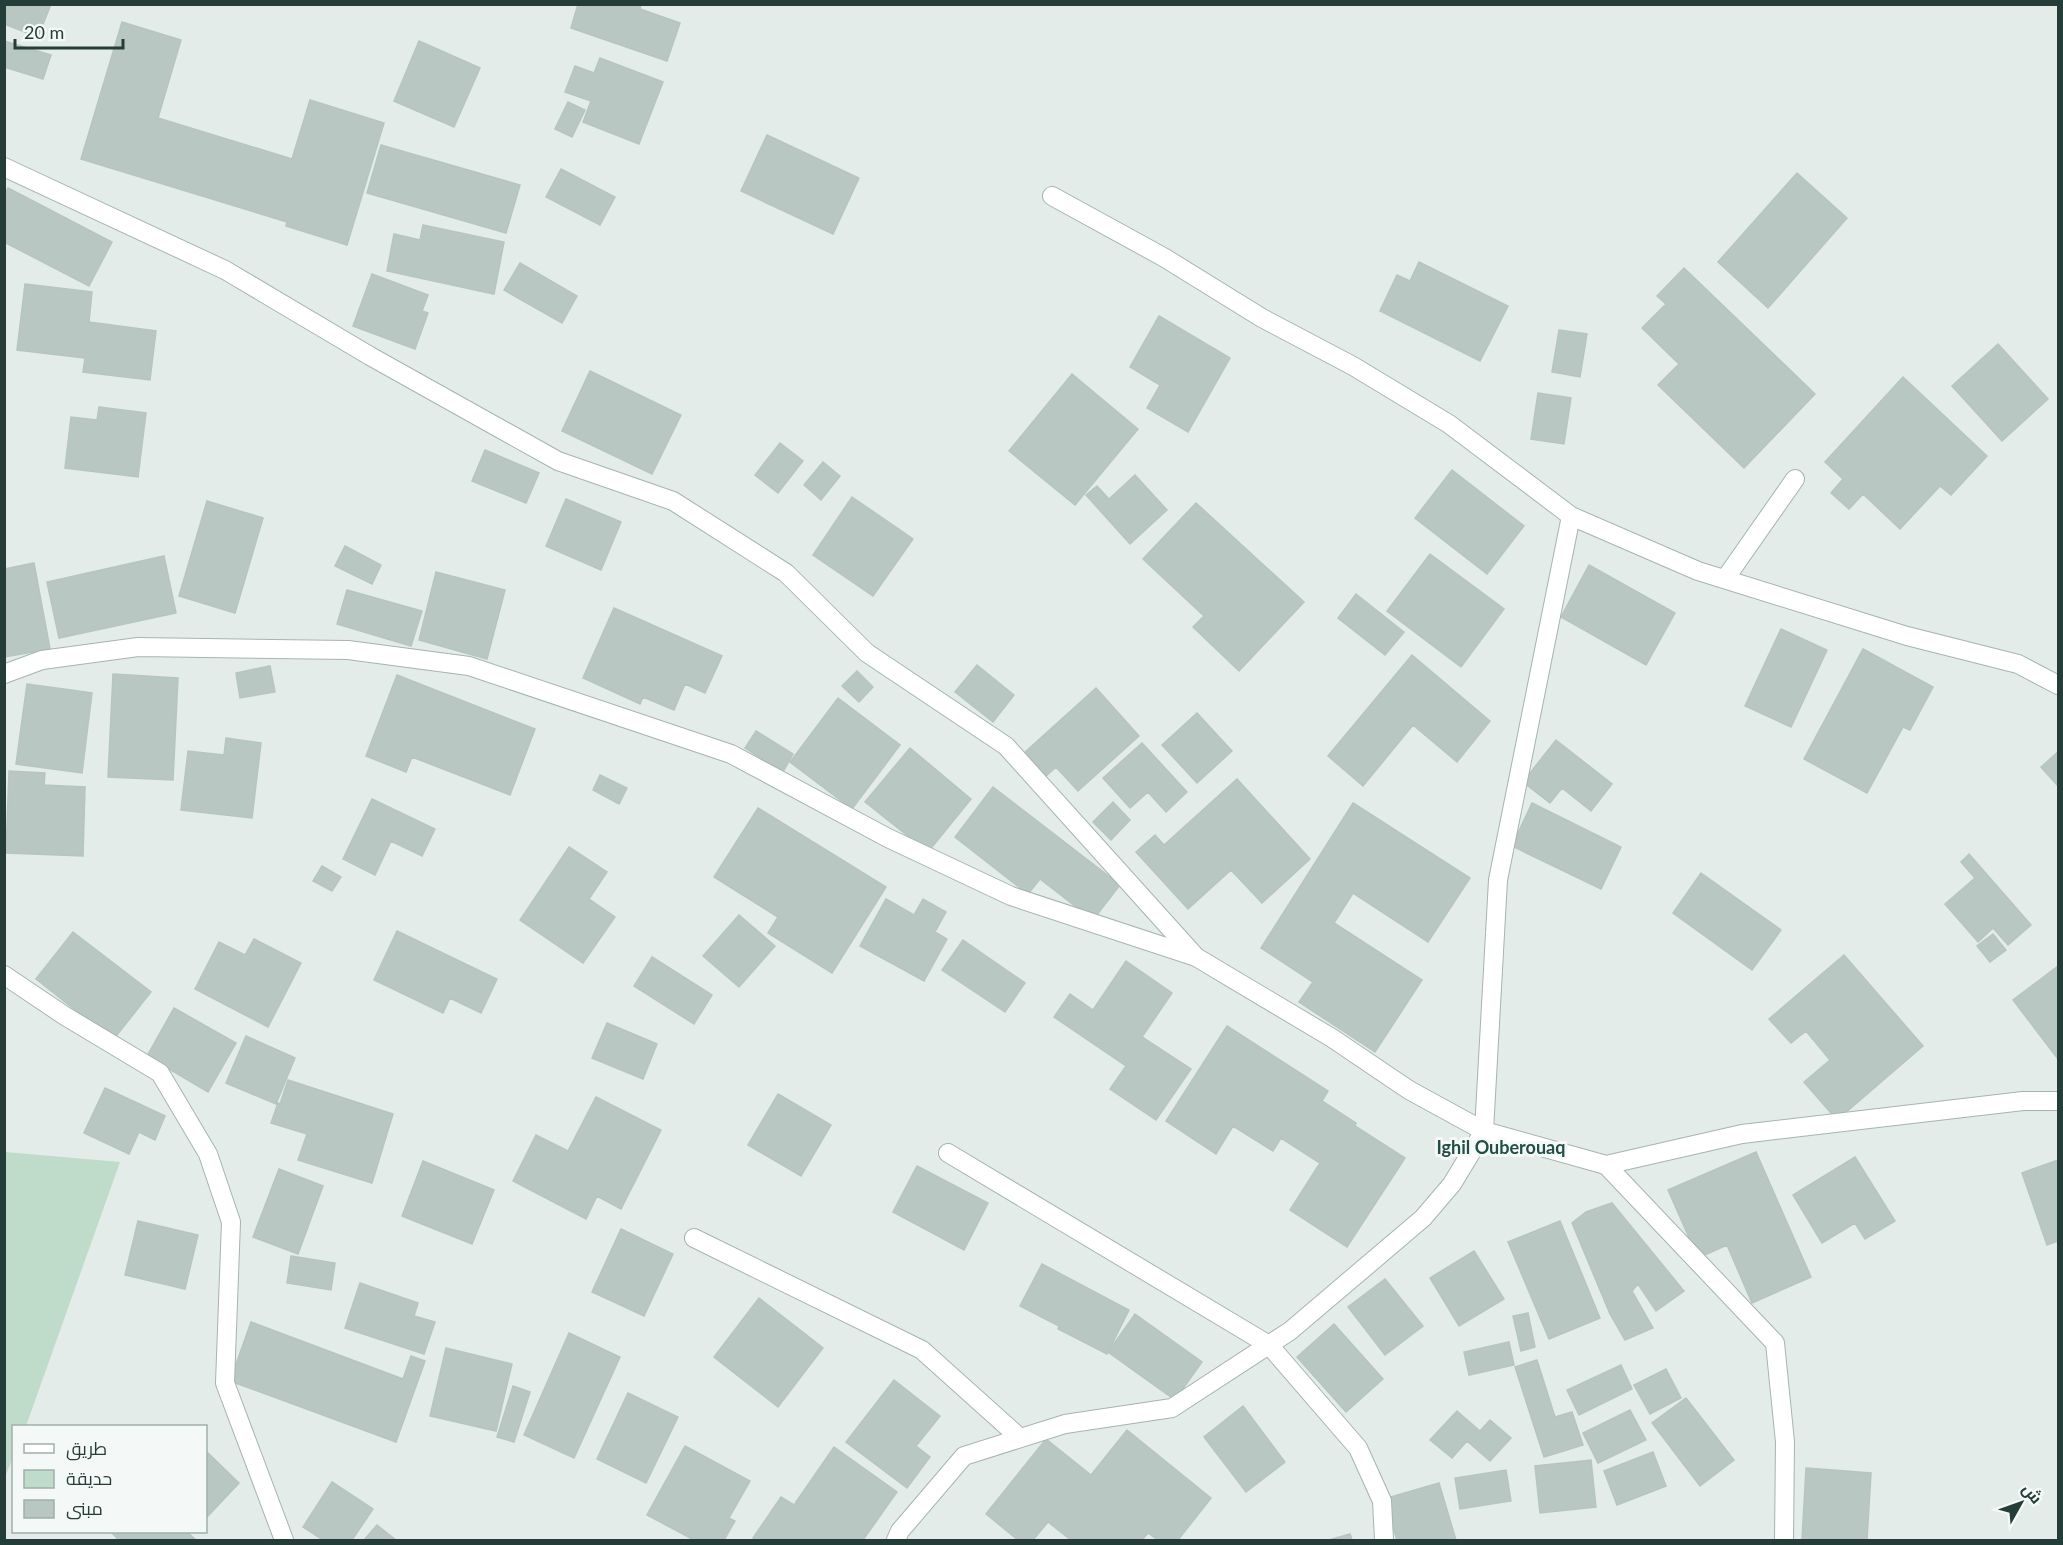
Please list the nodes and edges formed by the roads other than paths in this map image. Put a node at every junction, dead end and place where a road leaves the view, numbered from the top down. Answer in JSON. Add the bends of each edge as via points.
{"nodes":[{"id":1,"x":4,"y":167,"type":"edge"},
{"id":2,"x":1052,"y":196,"type":"dead end"},
{"id":3,"x":1795,"y":479,"type":"dead end"},
{"id":4,"x":1571,"y":516,"type":"junction"},
{"id":5,"x":1725,"y":579,"type":"junction"},
{"id":6,"x":4,"y":674,"type":"edge"},
{"id":7,"x":2058,"y":685,"type":"edge"},
{"id":8,"x":1196,"y":957,"type":"junction"},
{"id":9,"x":4,"y":975,"type":"edge"},
{"id":10,"x":2058,"y":1101,"type":"edge"},
{"id":11,"x":1484,"y":1131,"type":"junction"},
{"id":12,"x":948,"y":1154,"type":"dead end"},
{"id":13,"x":1606,"y":1165,"type":"junction"},
{"id":14,"x":694,"y":1239,"type":"dead end"},
{"id":15,"x":1269,"y":1345,"type":"junction"},
{"id":16,"x":1020,"y":1438,"type":"junction"},
{"id":17,"x":284,"y":1540,"type":"edge"},
{"id":18,"x":896,"y":1540,"type":"edge"},
{"id":19,"x":1384,"y":1540,"type":"edge"},
{"id":20,"x":1784,"y":1540,"type":"edge"}],
"edges":[{"from":1,"to":8,"type":"street","via":[[225,270],[558,461],[673,501],[786,573],[867,653],[1006,746]]},
{"from":2,"to":4,"type":"street","via":[[1449,424]]},
{"from":3,"to":5,"type":"street"},
{"from":4,"to":5,"type":"street"},
{"from":4,"to":11,"type":"street","via":[[1498,880]]},
{"from":5,"to":7,"type":"street","via":[[1907,636],[2018,664]]},
{"from":6,"to":8,"type":"street","via":[[42,660],[138,647],[348,650],[469,666],[731,754],[888,838],[1011,896]]},
{"from":8,"to":11,"type":"street","via":[[1332,1038],[1409,1090]]},
{"from":9,"to":17,"type":"street","via":[[160,1073],[208,1154],[231,1222],[225,1383]]},
{"from":10,"to":13,"type":"street","via":[[2023,1101],[1742,1134]]},
{"from":11,"to":13,"type":"street"},
{"from":11,"to":15,"type":"street","via":[[1452,1184],[1423,1218]]},
{"from":12,"to":15,"type":"street"},
{"from":13,"to":20,"type":"street","via":[[1775,1343],[1785,1442]]},
{"from":14,"to":16,"type":"street","via":[[922,1350]]},
{"from":15,"to":16,"type":"street","via":[[1172,1408],[1065,1424]]},
{"from":15,"to":19,"type":"street","via":[[1358,1448],[1382,1501]]},
{"from":16,"to":18,"type":"street","via":[[964,1456]]}]}
